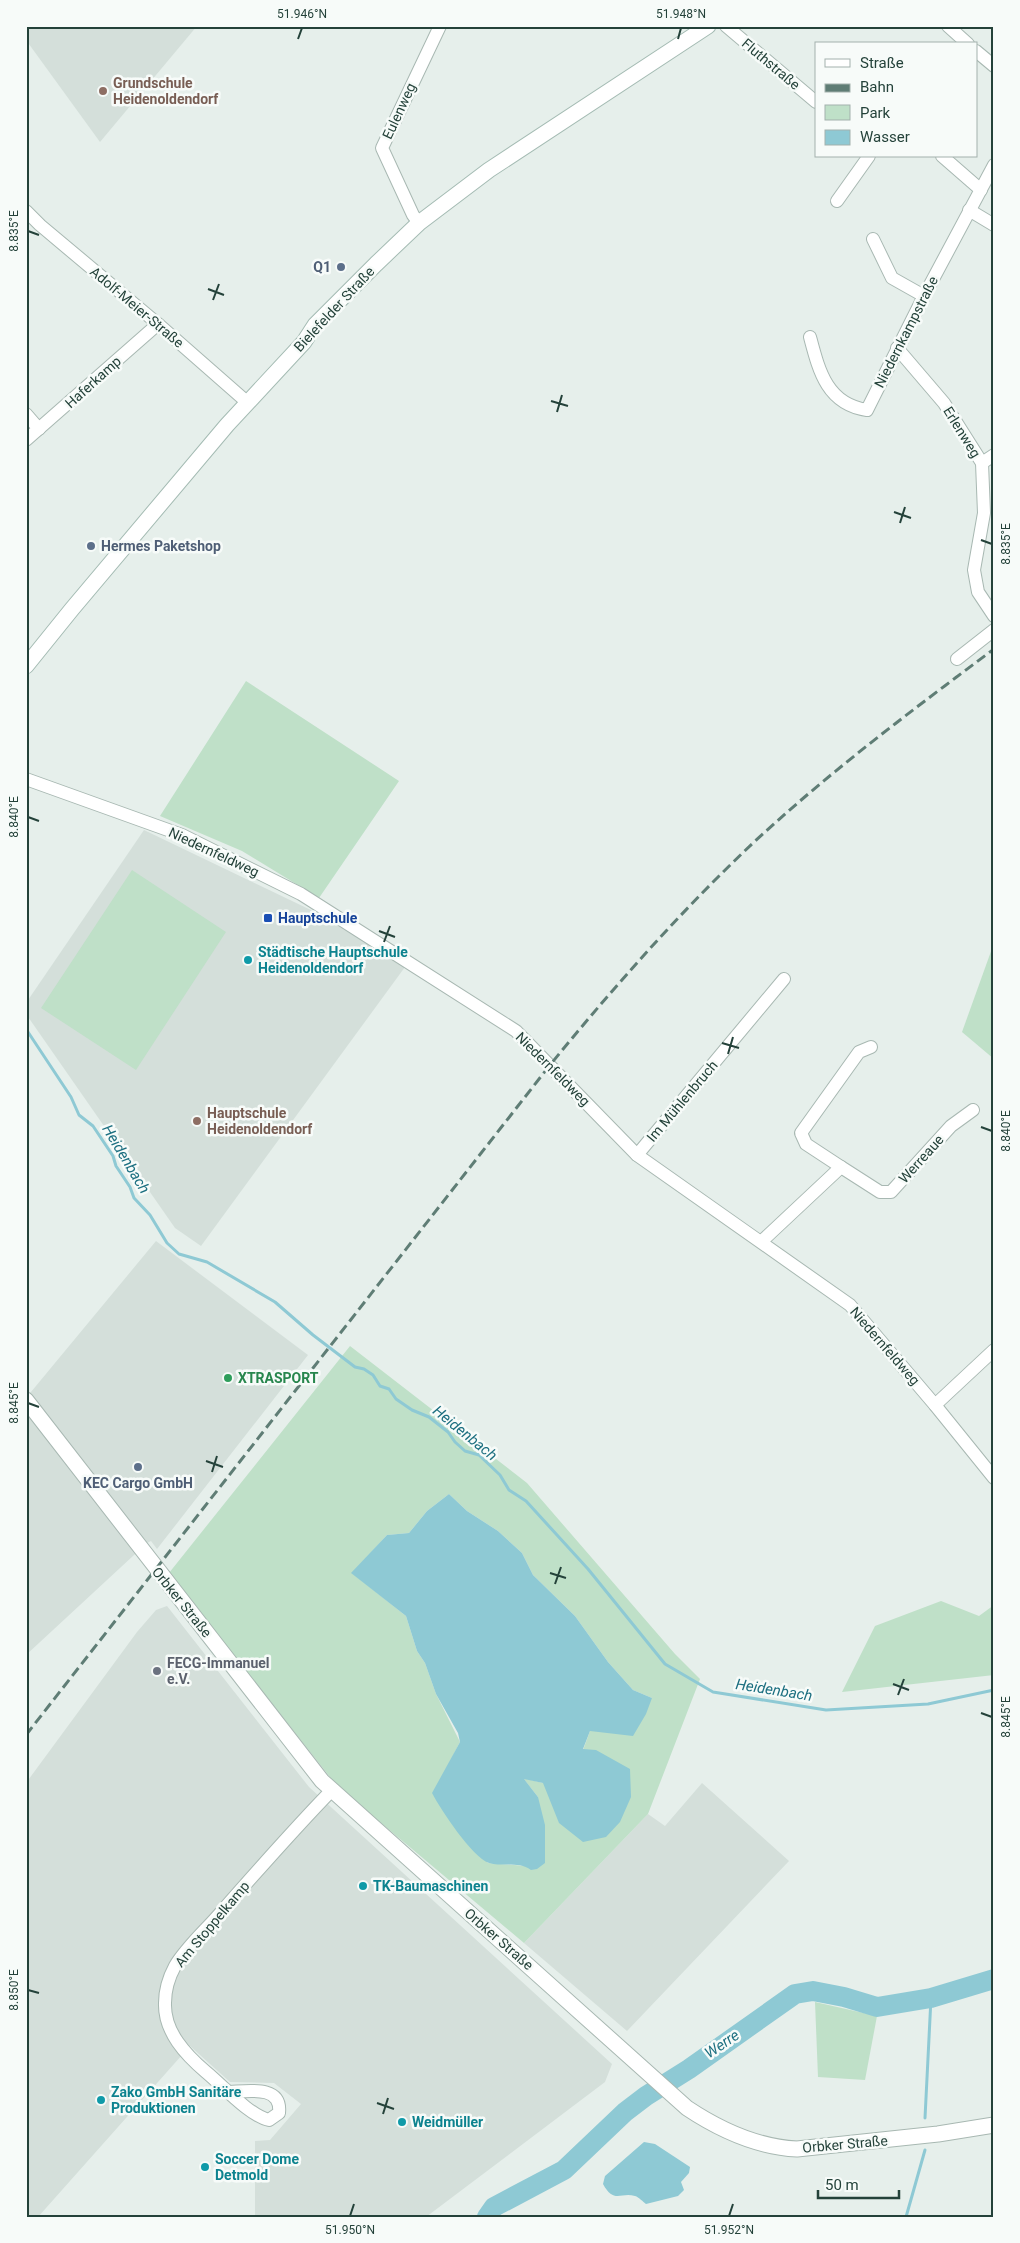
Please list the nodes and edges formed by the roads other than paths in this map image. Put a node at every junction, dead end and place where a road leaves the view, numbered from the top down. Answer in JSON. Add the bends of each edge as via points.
{"nodes":[{"id":1,"x":440,"y":26,"type":"edge"},
{"id":2,"x":708,"y":26,"type":"edge"},
{"id":3,"x":726,"y":26,"type":"edge"},
{"id":4,"x":948,"y":26,"type":"edge"},
{"id":5,"x":966,"y":42,"type":"edge"},
{"id":6,"x":978,"y":52,"type":"edge"},
{"id":7,"x":994,"y":66,"type":"edge"},
{"id":8,"x":815,"y":101,"type":"edge"},
{"id":9,"x":868,"y":158,"type":"edge"},
{"id":10,"x":944,"y":158,"type":"edge"},
{"id":11,"x":994,"y":166,"type":"edge"},
{"id":12,"x":981,"y":190,"type":"junction"},
{"id":13,"x":838,"y":201,"type":"dead end"},
{"id":14,"x":26,"y":210,"type":"edge"},
{"id":15,"x":969,"y":210,"type":"junction"},
{"id":16,"x":419,"y":223,"type":"junction"},
{"id":17,"x":994,"y":225,"type":"edge"},
{"id":18,"x":873,"y":239,"type":"dead end"},
{"id":19,"x":924,"y":296,"type":"junction"},
{"id":20,"x":158,"y":324,"type":"junction"},
{"id":21,"x":810,"y":337,"type":"dead end"},
{"id":22,"x":898,"y":348,"type":"junction"},
{"id":23,"x":248,"y":403,"type":"junction"},
{"id":24,"x":26,"y":414,"type":"edge"},
{"id":25,"x":39,"y":429,"type":"junction"},
{"id":26,"x":26,"y":440,"type":"edge"},
{"id":27,"x":994,"y":455,"type":"edge"},
{"id":28,"x":982,"y":463,"type":"junction"},
{"id":29,"x":994,"y":616,"type":"edge"},
{"id":30,"x":994,"y":630,"type":"edge"},
{"id":31,"x":956,"y":660,"type":"dead end"},
{"id":32,"x":26,"y":666,"type":"edge"},
{"id":33,"x":26,"y":779,"type":"edge"},
{"id":34,"x":784,"y":979,"type":"dead end"},
{"id":35,"x":871,"y":1047,"type":"dead end"},
{"id":36,"x":973,"y":1110,"type":"dead end"},
{"id":37,"x":637,"y":1155,"type":"junction"},
{"id":38,"x":841,"y":1167,"type":"junction"},
{"id":39,"x":762,"y":1241,"type":"junction"},
{"id":40,"x":994,"y":1350,"type":"edge"},
{"id":41,"x":26,"y":1400,"type":"edge"},
{"id":42,"x":935,"y":1404,"type":"junction"},
{"id":43,"x":994,"y":1478,"type":"edge"},
{"id":44,"x":332,"y":1790,"type":"junction"},
{"id":45,"x":230,"y":2092,"type":"dead end"},
{"id":46,"x":994,"y":2125,"type":"edge"}],
"edges":[{"from":1,"to":16,"type":"street","name":"Eulenweg","via":[[382,148]]},
{"from":2,"to":16,"type":"street","name":"Bielefelder Straße","via":[[522,147]]},
{"from":3,"to":8,"type":"street","name":"Fluthstraße"},
{"from":4,"to":5,"type":"street"},
{"from":6,"to":7,"type":"street"},
{"from":9,"to":13,"type":"street"},
{"from":10,"to":12,"type":"street"},
{"from":11,"to":12,"type":"street","name":"Niedernkampstraße"},
{"from":12,"to":15,"type":"street","name":"Niedernkampstraße"},
{"from":14,"to":20,"type":"street","name":"Adolf-Meier-Straße"},
{"from":15,"to":17,"type":"street"},
{"from":15,"to":19,"type":"street","name":"Niedernkampstraße"},
{"from":16,"to":23,"type":"street","name":"Bielefelder Straße","via":[[315,325],[304,342]]},
{"from":18,"to":19,"type":"street","via":[[892,278]]},
{"from":19,"to":22,"type":"street","name":"Niedernkampstraße"},
{"from":20,"to":23,"type":"street","name":"Adolf-Meier-Straße"},
{"from":20,"to":25,"type":"street","name":"Haferkamp"},
{"from":21,"to":22,"type":"street","name":"Niedernkampstraße","via":[[818,368],[829,391],[856,408],[867,410]]},
{"from":22,"to":28,"type":"street","name":"Erlenweg","via":[[944,402]]},
{"from":23,"to":32,"type":"street","name":"Bielefelder Straße"},
{"from":24,"to":25,"type":"street"},
{"from":25,"to":26,"type":"street","name":"Haferkamp"},
{"from":27,"to":28,"type":"street"},
{"from":28,"to":29,"type":"street","name":"Erlenweg","via":[[984,513],[974,570],[978,592]]},
{"from":30,"to":31,"type":"street"},
{"from":33,"to":37,"type":"street","name":"Niedernfeldweg","via":[[182,835],[306,896],[516,1031]]},
{"from":34,"to":37,"type":"street","name":"Im Mühlenbruch"},
{"from":35,"to":38,"type":"street","name":"Werreaue","via":[[859,1052],[802,1133],[806,1144]]},
{"from":36,"to":38,"type":"street","name":"Werreaue","via":[[952,1126],[891,1192],[880,1192]]},
{"from":37,"to":39,"type":"street","name":"Niedernfeldweg"},
{"from":38,"to":39,"type":"street"},
{"from":39,"to":42,"type":"street","name":"Niedernfeldweg","via":[[850,1305]]},
{"from":40,"to":42,"type":"street"},
{"from":41,"to":44,"type":"street","name":"Orbker Straße"},
{"from":42,"to":43,"type":"street","name":"Niedernfeldweg"},
{"from":44,"to":45,"type":"street","name":"Am Stoppelkamp","via":[[196,1941],[176,1966],[169,1982],[166,2015],[176,2041]]},
{"from":44,"to":46,"type":"street","name":"Orbker Straße","via":[[677,2099],[714,2125],[736,2135],[781,2148],[797,2149],[908,2138]]}]}
